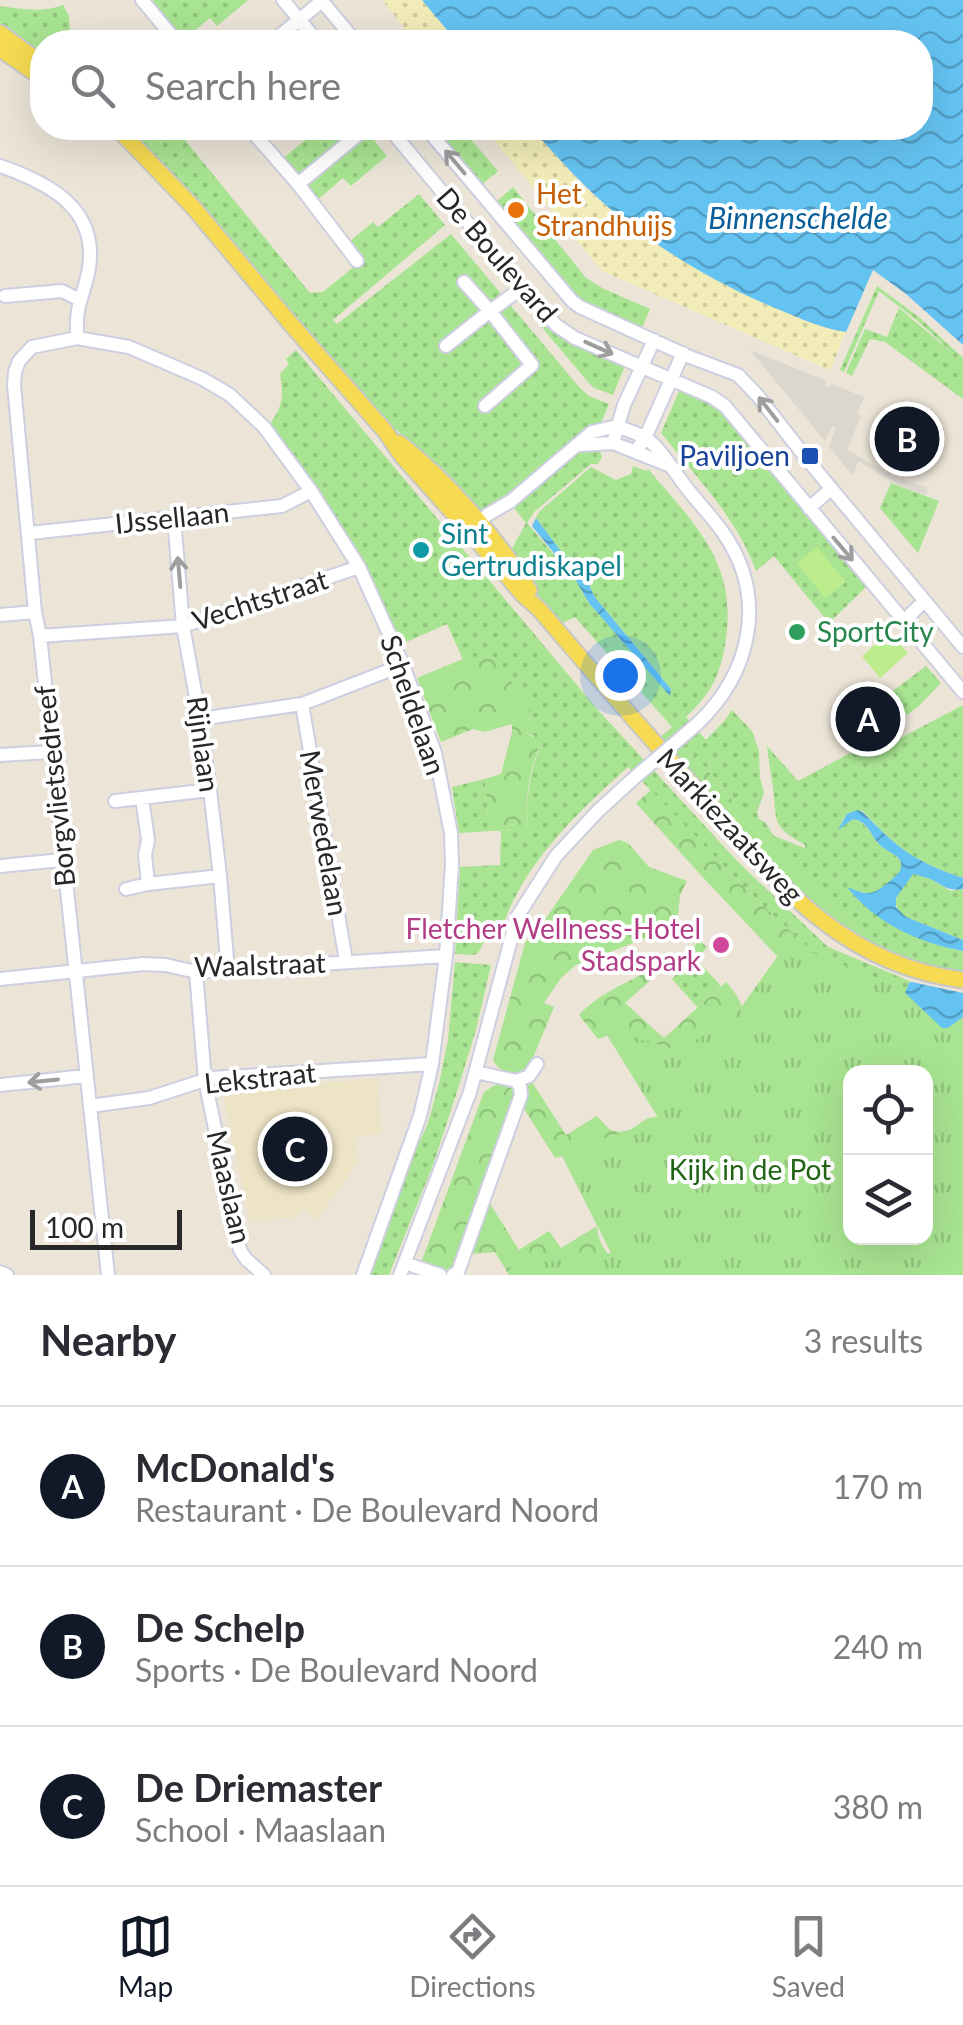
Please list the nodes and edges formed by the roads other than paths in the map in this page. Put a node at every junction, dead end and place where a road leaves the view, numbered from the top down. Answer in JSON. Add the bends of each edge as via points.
{"nodes":[{"id":1,"x":142,"y":0,"type":"edge"},
{"id":2,"x":283,"y":0,"type":"edge"},
{"id":3,"x":322,"y":0,"type":"edge"},
{"id":4,"x":295,"y":24,"type":"junction"},
{"id":5,"x":168,"y":30,"type":"edge"},
{"id":6,"x":287,"y":30,"type":"edge"},
{"id":7,"x":303,"y":30,"type":"edge"},
{"id":8,"x":346,"y":30,"type":"edge"},
{"id":9,"x":0,"y":34,"type":"edge"},
{"id":10,"x":0,"y":49,"type":"edge"},
{"id":11,"x":30,"y":55,"type":"edge"},
{"id":12,"x":30,"y":70,"type":"edge"},
{"id":13,"x":129,"y":140,"type":"edge"},
{"id":14,"x":260,"y":140,"type":"edge"},
{"id":15,"x":351,"y":140,"type":"edge"},
{"id":16,"x":399,"y":140,"type":"edge"},
{"id":17,"x":436,"y":140,"type":"edge"},
{"id":18,"x":0,"y":166,"type":"edge"},
{"id":19,"x":298,"y":184,"type":"junction"},
{"id":20,"x":482,"y":194,"type":"junction"},
{"id":21,"x":460,"y":212,"type":"junction"},
{"id":22,"x":357,"y":261,"type":"dead end"},
{"id":23,"x":464,"y":282,"type":"dead end"},
{"id":24,"x":522,"y":288,"type":"junction"},
{"id":25,"x":5,"y":296,"type":"dead end"},
{"id":26,"x":80,"y":300,"type":"junction"},
{"id":27,"x":490,"y":310,"type":"junction"},
{"id":28,"x":77,"y":338,"type":"junction"},
{"id":29,"x":654,"y":340,"type":"junction"},
{"id":30,"x":446,"y":346,"type":"dead end"},
{"id":31,"x":686,"y":355,"type":"junction"},
{"id":32,"x":641,"y":366,"type":"junction"},
{"id":33,"x":675,"y":382,"type":"junction"},
{"id":34,"x":485,"y":406,"type":"dead end"},
{"id":35,"x":617,"y":426,"type":"junction"},
{"id":36,"x":645,"y":438,"type":"junction"},
{"id":37,"x":613,"y":443,"type":"junction"},
{"id":38,"x":577,"y":445,"type":"junction"},
{"id":39,"x":636,"y":451,"type":"junction"},
{"id":40,"x":668,"y":465,"type":"junction"},
{"id":41,"x":831,"y":489,"type":"junction"},
{"id":42,"x":311,"y":491,"type":"junction"},
{"id":43,"x":809,"y":508,"type":"junction"},
{"id":44,"x":174,"y":518,"type":"junction"},
{"id":45,"x":478,"y":529,"type":"junction"},
{"id":46,"x":30,"y":534,"type":"junction"},
{"id":47,"x":358,"y":567,"type":"junction"},
{"id":48,"x":924,"y":601,"type":"junction"},
{"id":49,"x":35,"y":612,"type":"junction"},
{"id":50,"x":0,"y":615,"type":"edge"},
{"id":51,"x":904,"y":621,"type":"junction"},
{"id":52,"x":183,"y":626,"type":"junction"},
{"id":53,"x":40,"y":636,"type":"junction"},
{"id":54,"x":963,"y":648,"type":"edge"},
{"id":55,"x":404,"y":666,"type":"junction"},
{"id":56,"x":963,"y":692,"type":"edge"},
{"id":57,"x":302,"y":704,"type":"junction"},
{"id":58,"x":200,"y":720,"type":"junction"},
{"id":59,"x":51,"y":752,"type":"junction"},
{"id":60,"x":0,"y":756,"type":"edge"},
{"id":61,"x":210,"y":790,"type":"junction"},
{"id":62,"x":142,"y":798,"type":"junction"},
{"id":63,"x":115,"y":801,"type":"dead end"},
{"id":64,"x":62,"y":860,"type":"junction"},
{"id":65,"x":0,"y":866,"type":"edge"},
{"id":66,"x":220,"y":876,"type":"junction"},
{"id":67,"x":148,"y":884,"type":"junction"},
{"id":68,"x":126,"y":889,"type":"dead end"},
{"id":69,"x":446,"y":956,"type":"junction"},
{"id":70,"x":346,"y":962,"type":"junction"},
{"id":71,"x":75,"y":971,"type":"junction"},
{"id":72,"x":228,"y":971,"type":"junction"},
{"id":73,"x":196,"y":972,"type":"junction"},
{"id":74,"x":0,"y":979,"type":"edge"},
{"id":75,"x":963,"y":980,"type":"edge"},
{"id":76,"x":432,"y":1064,"type":"junction"},
{"id":77,"x":537,"y":1064,"type":"dead end"},
{"id":78,"x":476,"y":1072,"type":"junction"},
{"id":79,"x":86,"y":1076,"type":"junction"},
{"id":80,"x":206,"y":1080,"type":"junction"},
{"id":81,"x":516,"y":1081,"type":"junction"},
{"id":82,"x":0,"y":1085,"type":"edge"},
{"id":83,"x":90,"y":1106,"type":"junction"},
{"id":84,"x":402,"y":1269,"type":"edge"},
{"id":85,"x":108,"y":1275,"type":"edge"},
{"id":86,"x":264,"y":1275,"type":"edge"},
{"id":87,"x":362,"y":1275,"type":"edge"},
{"id":88,"x":440,"y":1275,"type":"edge"},
{"id":89,"x":453,"y":1275,"type":"edge"}],
"edges":[{"from":1,"to":5,"type":"street"},
{"from":2,"to":4,"type":"street"},
{"from":3,"to":4,"type":"street"},
{"from":3,"to":8,"type":"street"},
{"from":4,"to":6,"type":"street"},
{"from":4,"to":7,"type":"street"},
{"from":9,"to":11,"type":"main road"},
{"from":10,"to":12,"type":"main road"},
{"from":13,"to":45,"type":"main road","name":"Markiezaatsweg","via":[[402,456]]},
{"from":14,"to":19,"type":"street"},
{"from":15,"to":19,"type":"street"},
{"from":16,"to":21,"type":"street","name":"De Boulevard"},
{"from":20,"to":17,"type":"street","name":"De Boulevard","one_way":true},
{"from":18,"to":26,"type":"street","via":[[61,196],[85,224],[91,244]]},
{"from":19,"to":22,"type":"street"},
{"from":20,"to":21,"type":"street"},
{"from":20,"to":29,"type":"street","name":"De Boulevard","via":[[572,300]]},
{"from":21,"to":24,"type":"street","name":"De Boulevard"},
{"from":23,"to":27,"type":"street"},
{"from":24,"to":27,"type":"street"},
{"from":24,"to":32,"type":"street","name":"De Boulevard","one_way":true,"via":[[575,338]]},
{"from":25,"to":26,"type":"street","via":[[62,292]]},
{"from":26,"to":28,"type":"street"},
{"from":27,"to":30,"type":"street"},
{"from":27,"to":34,"type":"street","via":[[532,365]]},
{"from":28,"to":42,"type":"street","name":"Scheldelaan","via":[[129,347],[203,378],[264,427]]},
{"from":28,"to":46,"type":"street","name":"Borgvlietsedreef","via":[[32,347],[15,372]]},
{"from":29,"to":31,"type":"street","name":"De Boulevard"},
{"from":29,"to":32,"type":"street"},
{"from":31,"to":33,"type":"street"},
{"from":41,"to":31,"type":"street","name":"De Boulevard","one_way":true,"via":[[738,375]]},
{"from":32,"to":33,"type":"street","name":"De Boulevard"},
{"from":32,"to":35,"type":"street"},
{"from":33,"to":36,"type":"street"},
{"from":33,"to":43,"type":"street","name":"De Boulevard","via":[[725,406]]},
{"from":35,"to":36,"type":"street"},
{"from":35,"to":37,"type":"street"},
{"from":35,"to":38,"type":"street","via":[[592,432]]},
{"from":36,"to":39,"type":"street"},
{"from":36,"to":40,"type":"street"},
{"from":37,"to":38,"type":"street"},
{"from":37,"to":39,"type":"street"},
{"from":38,"to":45,"type":"street","via":[[502,516]]},
{"from":39,"to":40,"type":"street"},
{"from":40,"to":78,"type":"street","bridge":true,"via":[[738,560],[749,608],[742,659],[717,703],[556,856],[518,917]]},
{"from":41,"to":43,"type":"street"},
{"from":41,"to":48,"type":"street","name":"De Boulevard"},
{"from":42,"to":44,"type":"street","name":"IJssellaan","via":[[282,506]]},
{"from":42,"to":47,"type":"street","name":"Scheldelaan"},
{"from":43,"to":51,"type":"street","name":"De Boulevard","one_way":true},
{"from":44,"to":46,"type":"street","name":"IJssellaan"},
{"from":52,"to":44,"type":"street","name":"Rijnlaan","one_way":true},
{"from":45,"to":75,"type":"main road","name":"Markiezaatsweg","via":[[523,595],[794,898],[872,954]]},
{"from":46,"to":49,"type":"street","name":"Borgvlietsedreef"},
{"from":47,"to":52,"type":"street","name":"Vechtstraat"},
{"from":47,"to":55,"type":"street","name":"Scheldelaan"},
{"from":48,"to":51,"type":"street"},
{"from":48,"to":54,"type":"street","name":"De Boulevard"},
{"from":49,"to":50,"type":"street"},
{"from":49,"to":53,"type":"street","name":"Borgvlietsedreef"},
{"from":51,"to":56,"type":"street","name":"De Boulevard"},
{"from":52,"to":53,"type":"street","name":"Vechtstraat"},
{"from":52,"to":58,"type":"street","name":"Rijnlaan"},
{"from":53,"to":59,"type":"street","name":"Borgvlietsedreef"},
{"from":55,"to":57,"type":"street"},
{"from":55,"to":69,"type":"street","name":"Scheldelaan","via":[[435,753],[451,833]]},
{"from":57,"to":58,"type":"street"},
{"from":57,"to":70,"type":"street","name":"Merwedelaan"},
{"from":58,"to":61,"type":"street","name":"Rijnlaan"},
{"from":59,"to":60,"type":"street"},
{"from":59,"to":64,"type":"street","name":"Borgvlietsedreef"},
{"from":61,"to":62,"type":"street"},
{"from":61,"to":66,"type":"street","name":"Rijnlaan"},
{"from":62,"to":63,"type":"street"},
{"from":62,"to":67,"type":"street"},
{"from":64,"to":65,"type":"street"},
{"from":64,"to":71,"type":"street","name":"Borgvlietsedreef"},
{"from":66,"to":67,"type":"street"},
{"from":66,"to":72,"type":"street","name":"Rijnlaan"},
{"from":67,"to":68,"type":"street"},
{"from":69,"to":70,"type":"street","name":"Waalstraat"},
{"from":69,"to":76,"type":"street","name":"Scheldelaan"},
{"from":70,"to":72,"type":"street","name":"Waalstraat"},
{"from":71,"to":73,"type":"street","name":"Waalstraat","via":[[144,964]]},
{"from":71,"to":74,"type":"street","name":"Waalstraat"},
{"from":71,"to":79,"type":"street","name":"Borgvlietsedreef"},
{"from":72,"to":73,"type":"street","name":"Waalstraat"},
{"from":73,"to":80,"type":"street","name":"Maaslaan"},
{"from":76,"to":80,"type":"street","name":"Lekstraat"},
{"from":76,"to":87,"type":"street","name":"Scheldelaan"},
{"from":77,"to":81,"type":"street"},
{"from":78,"to":81,"type":"street"},
{"from":78,"to":84,"type":"street"},
{"from":79,"to":82,"type":"street","one_way":true},
{"from":79,"to":83,"type":"street","name":"Borgvlietsedreef"},
{"from":80,"to":83,"type":"street","name":"Lekstraat","via":[[149,1098]]},
{"from":80,"to":86,"type":"street","name":"Maaslaan","via":[[240,1250]]},
{"from":81,"to":89,"type":"street","via":[[521,1095]]},
{"from":83,"to":85,"type":"street","name":"Borgvlietsedreef"},
{"from":84,"to":88,"type":"street"}]}
